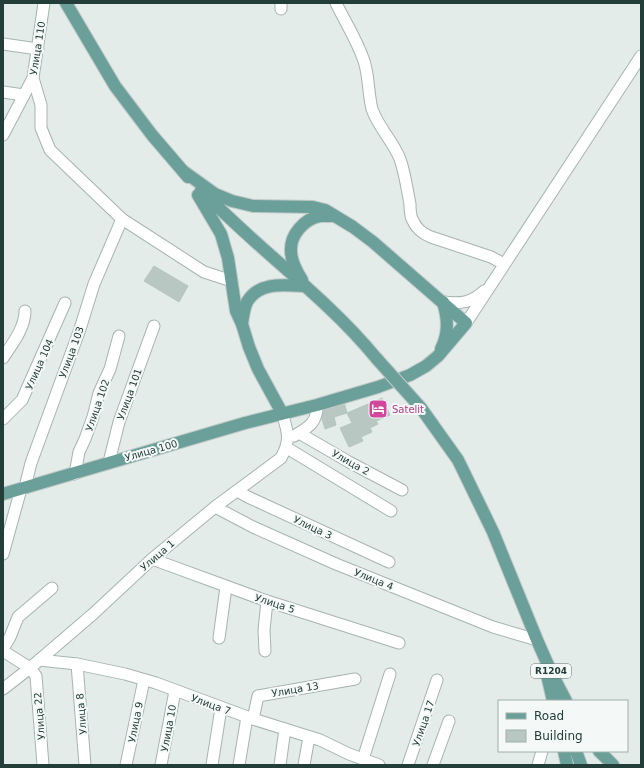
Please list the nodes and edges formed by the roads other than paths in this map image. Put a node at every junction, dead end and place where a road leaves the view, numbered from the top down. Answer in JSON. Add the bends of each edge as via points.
{"nodes":[{"id":1,"x":44,"y":3,"type":"edge"},
{"id":2,"x":66,"y":3,"type":"edge"},
{"id":3,"x":336,"y":3,"type":"edge"},
{"id":4,"x":3,"y":44,"type":"edge"},
{"id":5,"x":38,"y":49,"type":"junction"},
{"id":6,"x":641,"y":56,"type":"edge"},
{"id":7,"x":33,"y":78,"type":"junction"},
{"id":8,"x":3,"y":92,"type":"edge"},
{"id":9,"x":24,"y":96,"type":"junction"},
{"id":10,"x":3,"y":134,"type":"edge"},
{"id":11,"x":183,"y":171,"type":"junction"},
{"id":12,"x":336,"y":216,"type":"junction"},
{"id":13,"x":122,"y":219,"type":"junction"},
{"id":14,"x":504,"y":264,"type":"junction"},
{"id":15,"x":232,"y":281,"type":"junction"},
{"id":16,"x":305,"y":286,"type":"junction"},
{"id":17,"x":489,"y":286,"type":"junction"},
{"id":18,"x":443,"y":302,"type":"junction"},
{"id":19,"x":66,"y":303,"type":"dead end"},
{"id":20,"x":25,"y":311,"type":"dead end"},
{"id":21,"x":466,"y":323,"type":"junction"},
{"id":22,"x":242,"y":324,"type":"junction"},
{"id":23,"x":154,"y":326,"type":"dead end"},
{"id":24,"x":119,"y":336,"type":"dead end"},
{"id":25,"x":438,"y":356,"type":"junction"},
{"id":26,"x":3,"y":358,"type":"edge"},
{"id":27,"x":317,"y":405,"type":"junction"},
{"id":28,"x":282,"y":413,"type":"junction"},
{"id":29,"x":3,"y":419,"type":"edge"},
{"id":30,"x":299,"y":433,"type":"junction"},
{"id":31,"x":288,"y":444,"type":"junction"},
{"id":32,"x":109,"y":462,"type":"junction"},
{"id":33,"x":75,"y":474,"type":"junction"},
{"id":34,"x":23,"y":488,"type":"junction"},
{"id":35,"x":402,"y":490,"type":"dead end"},
{"id":36,"x":237,"y":491,"type":"junction"},
{"id":37,"x":3,"y":494,"type":"edge"},
{"id":38,"x":215,"y":507,"type":"junction"},
{"id":39,"x":391,"y":511,"type":"dead end"},
{"id":40,"x":3,"y":554,"type":"edge"},
{"id":41,"x":152,"y":559,"type":"junction"},
{"id":42,"x":389,"y":562,"type":"dead end"},
{"id":43,"x":226,"y":587,"type":"junction"},
{"id":44,"x":52,"y":588,"type":"dead end"},
{"id":45,"x":267,"y":601,"type":"junction"},
{"id":46,"x":219,"y":638,"type":"dead end"},
{"id":47,"x":537,"y":640,"type":"junction"},
{"id":48,"x":399,"y":643,"type":"dead end"},
{"id":49,"x":3,"y":650,"type":"edge"},
{"id":50,"x":265,"y":651,"type":"dead end"},
{"id":51,"x":39,"y":660,"type":"junction"},
{"id":52,"x":77,"y":664,"type":"junction"},
{"id":53,"x":30,"y":668,"type":"junction"},
{"id":54,"x":390,"y":674,"type":"dead end"},
{"id":55,"x":355,"y":679,"type":"dead end"},
{"id":56,"x":549,"y":679,"type":"junction"},
{"id":57,"x":144,"y":680,"type":"junction"},
{"id":58,"x":437,"y":680,"type":"dead end"},
{"id":59,"x":3,"y":689,"type":"edge"},
{"id":60,"x":175,"y":691,"type":"junction"},
{"id":61,"x":553,"y":700,"type":"edge"},
{"id":62,"x":557,"y":700,"type":"edge"},
{"id":63,"x":566,"y":700,"type":"edge"},
{"id":64,"x":221,"y":708,"type":"junction"},
{"id":65,"x":250,"y":718,"type":"junction"},
{"id":66,"x":449,"y":721,"type":"dead end"},
{"id":67,"x":285,"y":729,"type":"junction"},
{"id":68,"x":310,"y":737,"type":"junction"},
{"id":69,"x":542,"y":752,"type":"edge"},
{"id":70,"x":564,"y":752,"type":"edge"},
{"id":71,"x":576,"y":752,"type":"edge"},
{"id":72,"x":600,"y":752,"type":"edge"},
{"id":73,"x":349,"y":759,"type":"edge"},
{"id":74,"x":363,"y":759,"type":"junction"},
{"id":75,"x":43,"y":765,"type":"edge"},
{"id":76,"x":85,"y":765,"type":"edge"},
{"id":77,"x":126,"y":765,"type":"edge"},
{"id":78,"x":161,"y":765,"type":"edge"},
{"id":79,"x":212,"y":765,"type":"edge"},
{"id":80,"x":239,"y":765,"type":"edge"},
{"id":81,"x":280,"y":765,"type":"edge"},
{"id":82,"x":304,"y":765,"type":"edge"},
{"id":83,"x":379,"y":765,"type":"edge"},
{"id":84,"x":408,"y":765,"type":"edge"},
{"id":85,"x":433,"y":765,"type":"edge"},
{"id":86,"x":538,"y":765,"type":"edge"},
{"id":87,"x":567,"y":765,"type":"edge"},
{"id":88,"x":582,"y":765,"type":"edge"},
{"id":89,"x":613,"y":765,"type":"edge"}],
"edges":[{"from":1,"to":5,"type":"street","name":"Улица 110"},
{"from":2,"to":11,"type":"main road","number":"R1204","via":[[115,86]]},
{"from":3,"to":14,"type":"street","via":[[363,60],[376,118],[400,159],[411,217],[417,228],[431,238],[491,257]]},
{"from":4,"to":5,"type":"street"},
{"from":5,"to":7,"type":"street","name":"Улица 110"},
{"from":6,"to":14,"type":"street"},
{"from":7,"to":9,"type":"street","name":"Улица 110"},
{"from":7,"to":13,"type":"street","via":[[41,105],[41,128],[50,150]]},
{"from":8,"to":9,"type":"street"},
{"from":9,"to":10,"type":"street","name":"Улица 110"},
{"from":11,"to":12,"type":"main road","via":[[215,194],[232,201],[253,206],[313,207]]},
{"from":11,"to":15,"type":"main road","via":[[222,234]]},
{"from":11,"to":16,"type":"main road","number":"R1204","via":[[215,205]]},
{"from":12,"to":16,"type":"main road","via":[[320,216],[308,221],[297,230],[292,241],[291,252],[295,268]]},
{"from":12,"to":18,"type":"main road","via":[[373,242]]},
{"from":13,"to":15,"type":"street","via":[[204,272]]},
{"from":13,"to":34,"type":"street","name":"Улица 103","via":[[94,284]]},
{"from":14,"to":17,"type":"street"},
{"from":15,"to":22,"type":"main road","via":[[236,311]]},
{"from":16,"to":22,"type":"main road","via":[[276,285],[253,294],[246,303]]},
{"from":16,"to":47,"type":"main road","number":"R1204","bridge":true,"via":[[354,332],[422,408],[458,460],[493,532]]},
{"from":17,"to":18,"type":"street","via":[[477,297],[466,302]]},
{"from":17,"to":21,"type":"street"},
{"from":18,"to":21,"type":"main road"},
{"from":18,"to":25,"type":"main road","via":[[448,327],[446,339]]},
{"from":19,"to":29,"type":"street","name":"Улица 104","via":[[26,394]]},
{"from":20,"to":26,"type":"street","via":[[23,325]]},
{"from":21,"to":25,"type":"main road","name":"Улица 100"},
{"from":22,"to":28,"type":"main road","via":[[258,369]]},
{"from":23,"to":32,"type":"street","name":"Улица 101","via":[[119,422]]},
{"from":24,"to":33,"type":"street","name":"Улица 102","via":[[110,369],[79,452]]},
{"from":25,"to":27,"type":"main road","name":"Улица 100","via":[[410,375]]},
{"from":27,"to":28,"type":"main road","name":"Улица 100"},
{"from":27,"to":30,"type":"street","via":[[318,414],[314,422]]},
{"from":28,"to":31,"type":"street"},
{"from":28,"to":32,"type":"main road","name":"Улица 100"},
{"from":30,"to":31,"type":"street"},
{"from":30,"to":35,"type":"street","name":"Улица 2"},
{"from":31,"to":36,"type":"street","name":"Улица 1","via":[[281,458]]},
{"from":31,"to":39,"type":"street"},
{"from":32,"to":33,"type":"main road","name":"Улица 100"},
{"from":33,"to":34,"type":"main road","name":"Улица 100"},
{"from":34,"to":37,"type":"main road","name":"Улица 100"},
{"from":34,"to":40,"type":"street"},
{"from":36,"to":38,"type":"street","name":"Улица 1"},
{"from":36,"to":42,"type":"street","name":"Улица 3"},
{"from":38,"to":41,"type":"street","name":"Улица 1"},
{"from":38,"to":47,"type":"street","name":"Улица 4","via":[[252,527],[336,564],[493,627]]},
{"from":41,"to":43,"type":"street","name":"Улица 5"},
{"from":41,"to":51,"type":"street","name":"Улица 1"},
{"from":43,"to":45,"type":"street","name":"Улица 5"},
{"from":43,"to":46,"type":"street"},
{"from":44,"to":49,"type":"street","via":[[18,617]]},
{"from":45,"to":48,"type":"street","name":"Улица 5"},
{"from":45,"to":50,"type":"street"},
{"from":47,"to":56,"type":"main road","number":"R1204"},
{"from":47,"to":63,"type":"main road","number":"R1204"},
{"from":49,"to":53,"type":"street"},
{"from":51,"to":52,"type":"street","name":"Улица 7"},
{"from":51,"to":53,"type":"street","name":"Улица 1"},
{"from":52,"to":57,"type":"street","name":"Улица 7"},
{"from":52,"to":76,"type":"street","name":"Улица 8"},
{"from":53,"to":59,"type":"street","name":"Улица 1"},
{"from":53,"to":75,"type":"street","name":"Улица 22","via":[[36,676]]},
{"from":54,"to":74,"type":"street"},
{"from":55,"to":65,"type":"street","name":"Улица 13","via":[[258,696]]},
{"from":56,"to":61,"type":"main road","number":"R1204"},
{"from":56,"to":62,"type":"main road","number":"R1204"},
{"from":57,"to":60,"type":"street","name":"Улица 7"},
{"from":57,"to":77,"type":"street","name":"Улица 9"},
{"from":58,"to":84,"type":"street","name":"Улица 17"},
{"from":60,"to":64,"type":"street","name":"Улица 7"},
{"from":60,"to":78,"type":"street","name":"Улица 10"},
{"from":64,"to":65,"type":"street","name":"Улица 7"},
{"from":64,"to":79,"type":"street"},
{"from":65,"to":67,"type":"street","name":"Улица 7"},
{"from":65,"to":80,"type":"street"},
{"from":66,"to":85,"type":"street"},
{"from":67,"to":68,"type":"street","name":"Улица 7"},
{"from":67,"to":81,"type":"street"},
{"from":68,"to":73,"type":"street","name":"Улица 7","via":[[320,740]]},
{"from":68,"to":82,"type":"street"},
{"from":69,"to":86,"type":"street"},
{"from":70,"to":87,"type":"main road"},
{"from":71,"to":88,"type":"main road"},
{"from":72,"to":89,"type":"main road"},
{"from":73,"to":74,"type":"street","name":"Улица 7"},
{"from":74,"to":83,"type":"street","name":"Улица 7"}]}
